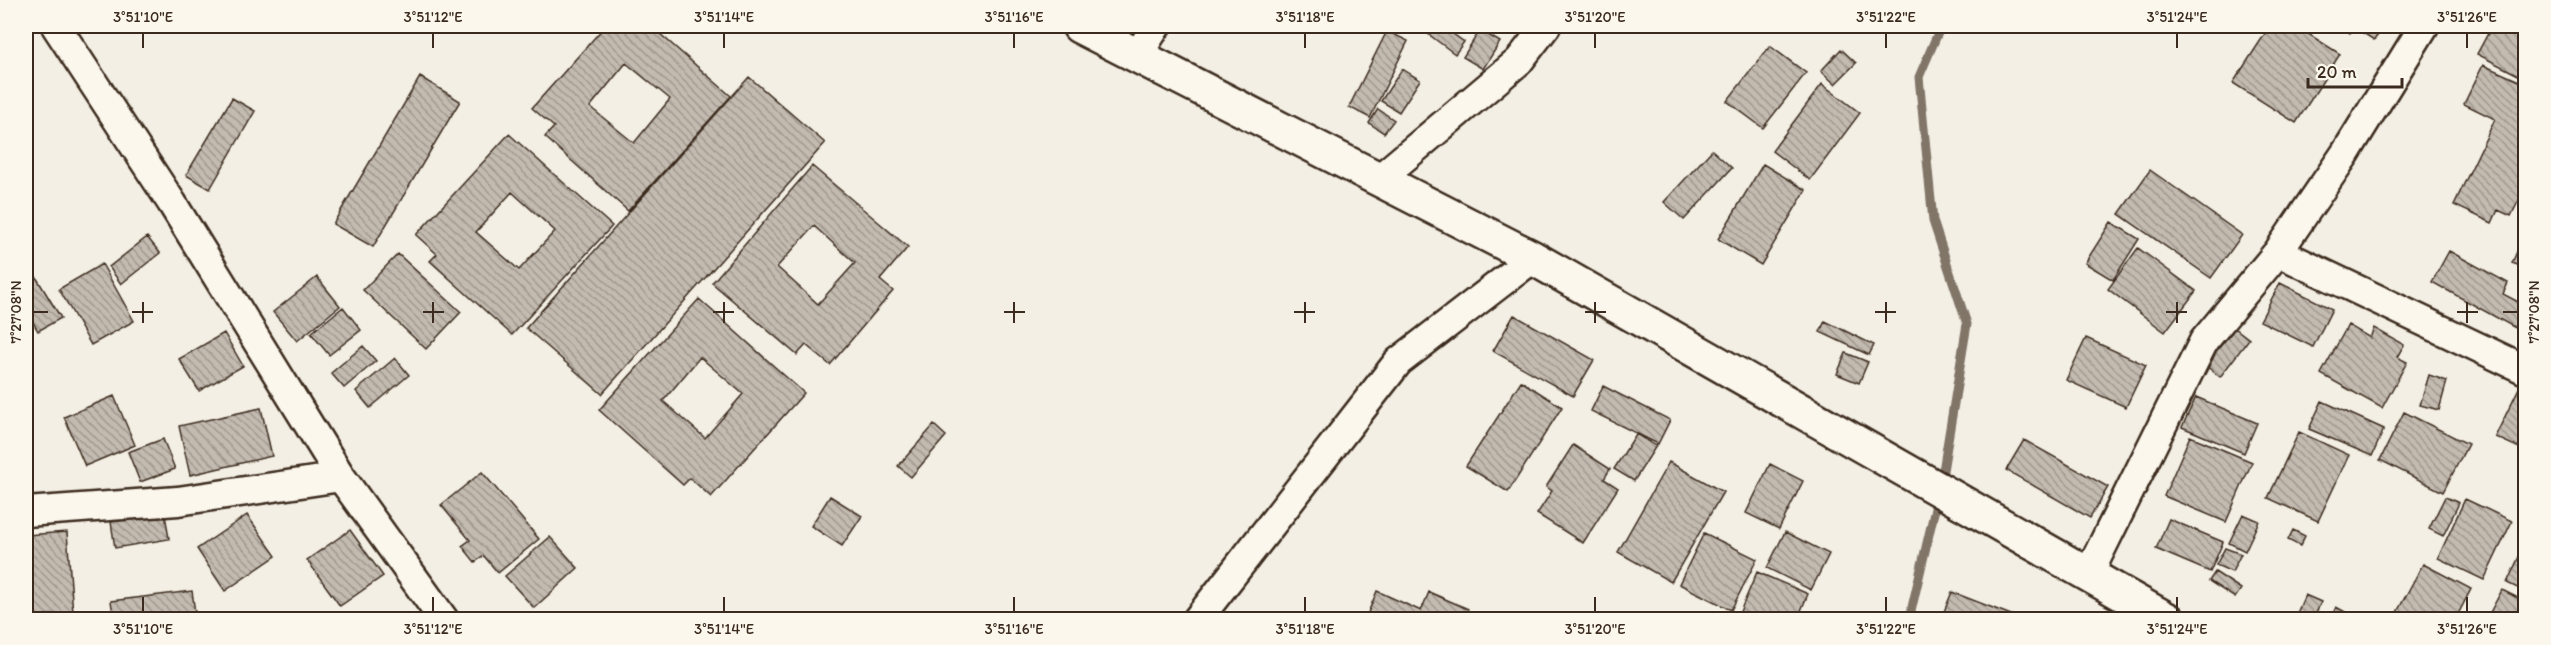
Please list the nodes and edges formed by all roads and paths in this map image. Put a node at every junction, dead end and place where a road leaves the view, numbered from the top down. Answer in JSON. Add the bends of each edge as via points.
{"nodes":[{"id":1,"x":56,"y":26,"type":"edge"},
{"id":2,"x":1079,"y":26,"type":"edge"},
{"id":3,"x":1156,"y":26,"type":"edge"},
{"id":4,"x":1546,"y":26,"type":"edge"},
{"id":5,"x":2424,"y":26,"type":"edge"},
{"id":6,"x":1137,"y":56,"type":"junction"},
{"id":7,"x":1379,"y":179,"type":"junction"},
{"id":8,"x":2278,"y":252,"type":"junction"},
{"id":9,"x":1533,"y":258,"type":"junction"},
{"id":10,"x":2526,"y":370,"type":"edge"},
{"id":11,"x":341,"y":477,"type":"junction"},
{"id":12,"x":26,"y":512,"type":"edge"},
{"id":13,"x":2088,"y":575,"type":"junction"},
{"id":14,"x":444,"y":620,"type":"edge"},
{"id":15,"x":1197,"y":620,"type":"edge"},
{"id":16,"x":2168,"y":620,"type":"edge"}],
"edges":[{"from":1,"to":11,"type":"street","via":[[172,203]]},
{"from":2,"to":6,"type":"main road"},
{"from":3,"to":6,"type":"street"},
{"from":4,"to":7,"type":"street","via":[[1519,61]]},
{"from":5,"to":8,"type":"street","via":[[2345,154]]},
{"from":6,"to":7,"type":"main road"},
{"from":7,"to":9,"type":"main road"},
{"from":8,"to":10,"type":"street"},
{"from":8,"to":13,"type":"street","via":[[2204,341]]},
{"from":9,"to":13,"type":"main road"},
{"from":9,"to":15,"type":"street","via":[[1398,362]]},
{"from":11,"to":12,"type":"street","via":[[178,501]]},
{"from":11,"to":14,"type":"street"},
{"from":13,"to":16,"type":"main road"}]}
